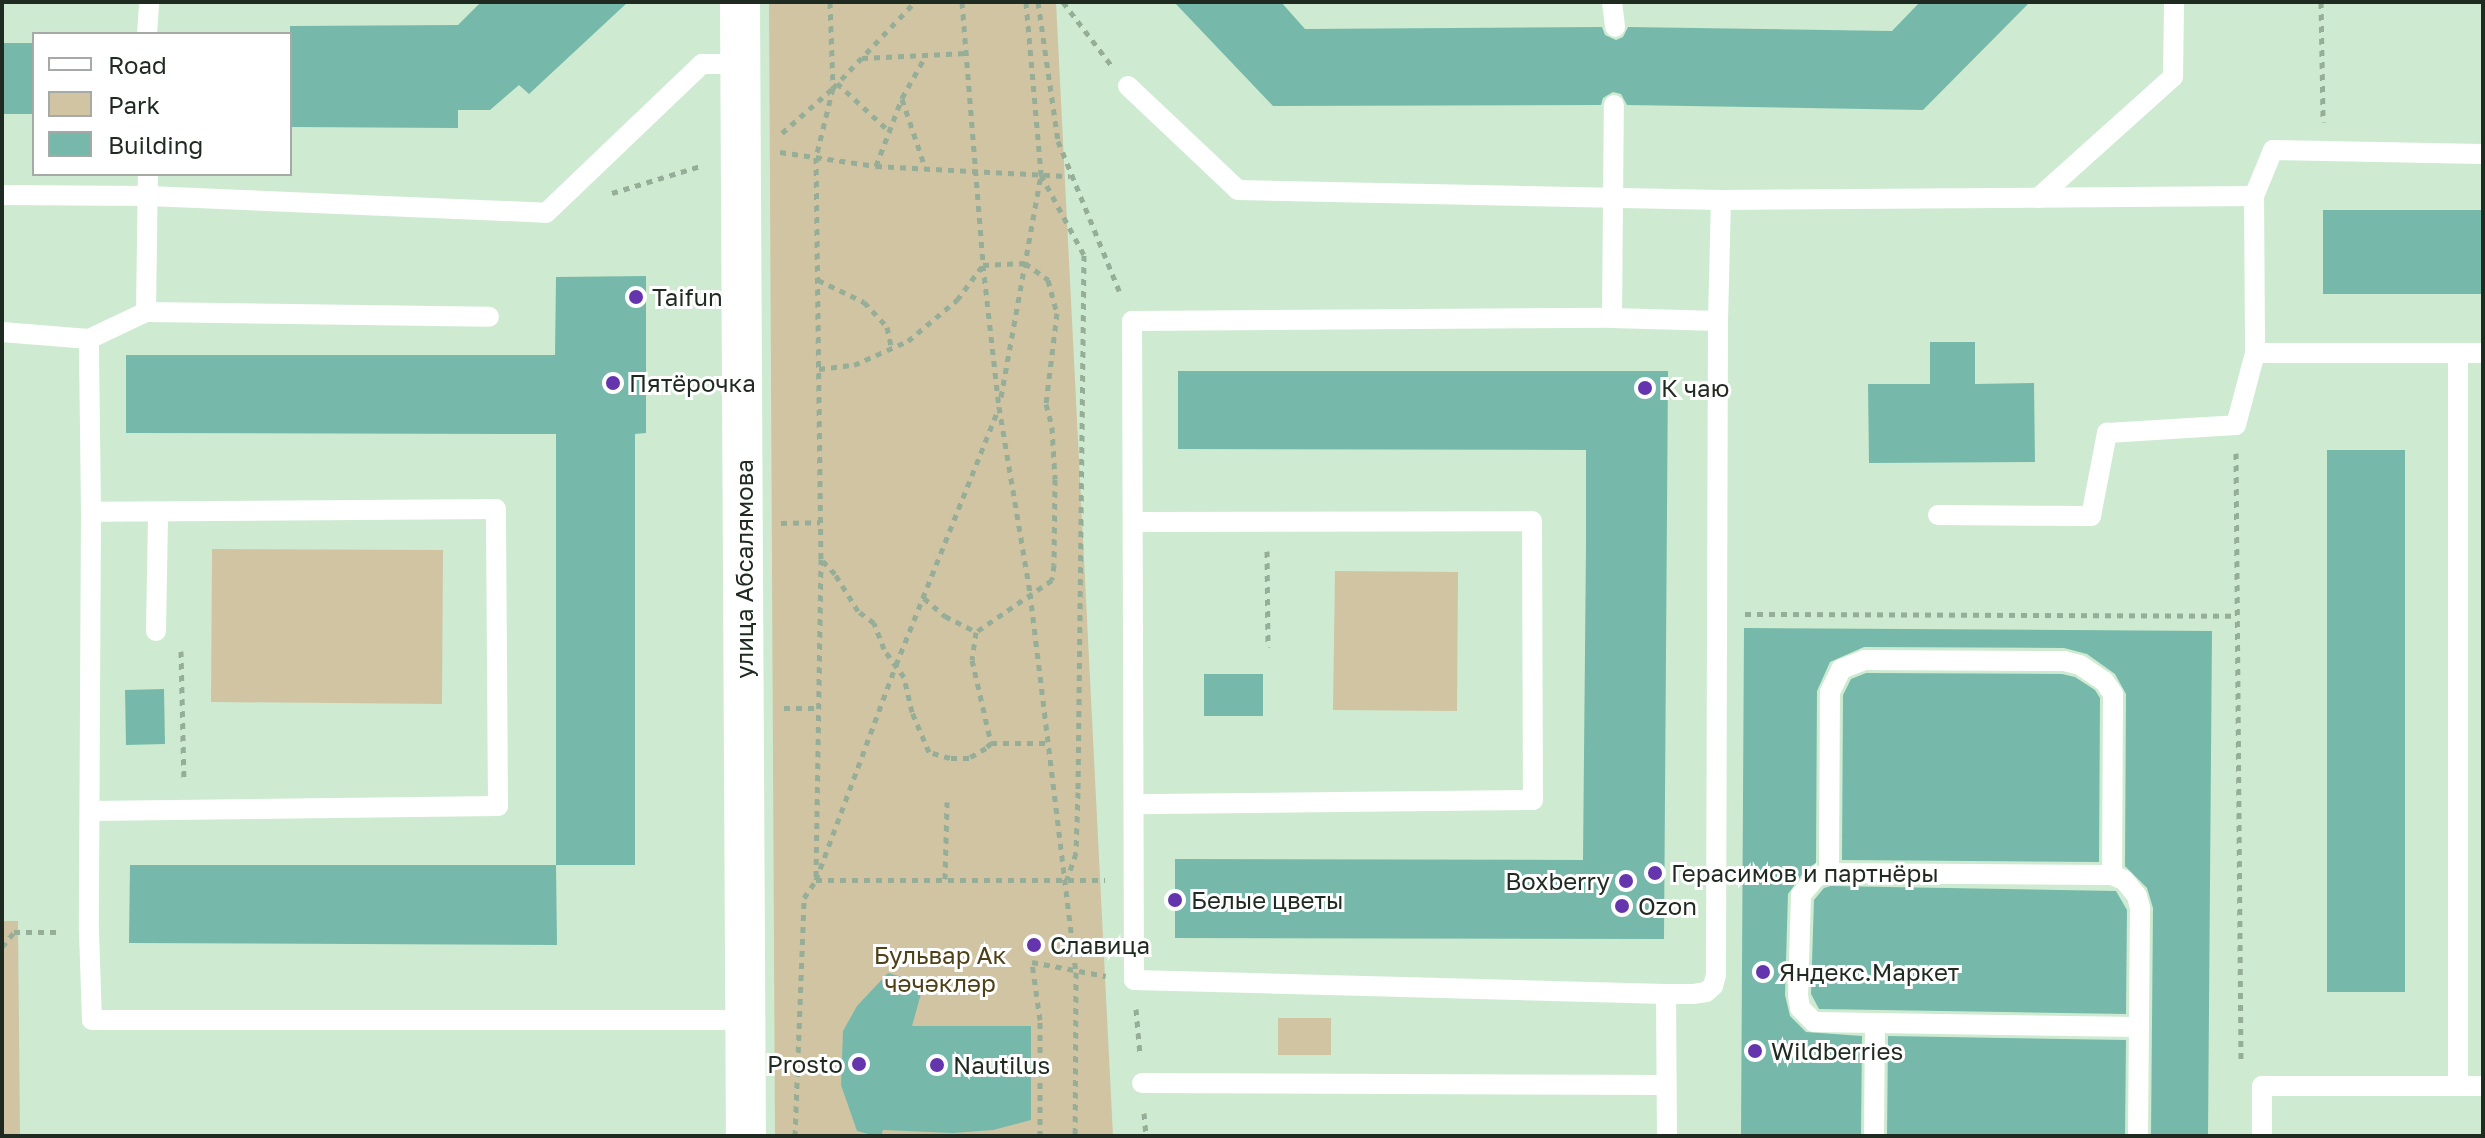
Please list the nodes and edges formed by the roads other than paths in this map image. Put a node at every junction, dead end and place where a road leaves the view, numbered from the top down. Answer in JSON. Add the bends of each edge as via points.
{"nodes":[{"id":1,"x":149,"y":2,"type":"edge"},
{"id":2,"x":740,"y":2,"type":"edge"},
{"id":3,"x":1612,"y":2,"type":"edge"},
{"id":4,"x":2174,"y":2,"type":"edge"},
{"id":5,"x":1615,"y":27,"type":"dead end"},
{"id":6,"x":147,"y":32,"type":"edge"},
{"id":7,"x":741,"y":64,"type":"junction"},
{"id":8,"x":1128,"y":86,"type":"road end"},
{"id":9,"x":1614,"y":105,"type":"dead end"},
{"id":10,"x":2483,"y":154,"type":"edge"},
{"id":11,"x":148,"y":176,"type":"edge"},
{"id":12,"x":2,"y":195,"type":"edge"},
{"id":13,"x":1613,"y":195,"type":"junction"},
{"id":14,"x":148,"y":196,"type":"junction"},
{"id":15,"x":2254,"y":196,"type":"junction"},
{"id":16,"x":2038,"y":198,"type":"junction"},
{"id":17,"x":1721,"y":200,"type":"junction"},
{"id":18,"x":146,"y":312,"type":"junction"},
{"id":19,"x":489,"y":317,"type":"dead end"},
{"id":20,"x":1612,"y":318,"type":"junction"},
{"id":21,"x":1718,"y":321,"type":"junction"},
{"id":22,"x":2,"y":332,"type":"edge"},
{"id":23,"x":89,"y":339,"type":"junction"},
{"id":24,"x":2255,"y":353,"type":"junction"},
{"id":25,"x":2458,"y":353,"type":"junction"},
{"id":26,"x":2483,"y":353,"type":"edge"},
{"id":27,"x":91,"y":512,"type":"junction"},
{"id":28,"x":158,"y":512,"type":"junction"},
{"id":29,"x":1938,"y":515,"type":"dead end"},
{"id":30,"x":1133,"y":522,"type":"junction"},
{"id":31,"x":156,"y":631,"type":"road end"},
{"id":32,"x":1134,"y":804,"type":"junction"},
{"id":33,"x":92,"y":811,"type":"junction"},
{"id":34,"x":1829,"y":873,"type":"junction"},
{"id":35,"x":2112,"y":875,"type":"junction"},
{"id":36,"x":1666,"y":994,"type":"junction"},
{"id":37,"x":745,"y":1020,"type":"junction"},
{"id":38,"x":1875,"y":1026,"type":"junction"},
{"id":39,"x":2139,"y":1027,"type":"junction"},
{"id":40,"x":1142,"y":1083,"type":"dead end"},
{"id":41,"x":1666,"y":1085,"type":"junction"},
{"id":42,"x":2458,"y":1086,"type":"junction"},
{"id":43,"x":2483,"y":1086,"type":"edge"},
{"id":44,"x":746,"y":1136,"type":"edge"},
{"id":45,"x":1667,"y":1136,"type":"edge"},
{"id":46,"x":1874,"y":1136,"type":"edge"},
{"id":47,"x":2138,"y":1136,"type":"edge"},
{"id":48,"x":2262,"y":1136,"type":"edge"}],
"edges":[{"from":1,"to":6,"type":"lane"},
{"from":2,"to":7,"type":"street","name":"улица Абсалямова"},
{"from":3,"to":5,"type":"lane"},
{"from":4,"to":16,"type":"lane","via":[[2173,77]]},
{"from":7,"to":14,"type":"lane","via":[[702,64],[546,213]]},
{"from":7,"to":37,"type":"street","name":"улица Абсалямова"},
{"from":8,"to":13,"type":"lane","via":[[1238,190]]},
{"from":9,"to":13,"type":"lane"},
{"from":10,"to":15,"type":"lane","via":[[2273,150]]},
{"from":11,"to":14,"type":"lane"},
{"from":12,"to":14,"type":"lane"},
{"from":13,"to":17,"type":"lane"},
{"from":13,"to":20,"type":"lane"},
{"from":14,"to":18,"type":"lane"},
{"from":15,"to":16,"type":"lane"},
{"from":15,"to":24,"type":"lane"},
{"from":16,"to":17,"type":"lane"},
{"from":17,"to":21,"type":"lane"},
{"from":18,"to":19,"type":"lane"},
{"from":18,"to":23,"type":"lane"},
{"from":20,"to":21,"type":"lane"},
{"from":20,"to":30,"type":"lane","via":[[1132,321]]},
{"from":21,"to":36,"type":"lane","via":[[1716,975],[1706,992]]},
{"from":22,"to":23,"type":"lane"},
{"from":23,"to":27,"type":"lane"},
{"from":24,"to":25,"type":"lane"},
{"from":24,"to":29,"type":"lane","via":[[2236,425],[2107,433],[2091,516]]},
{"from":25,"to":26,"type":"lane"},
{"from":25,"to":42,"type":"lane"},
{"from":27,"to":28,"type":"lane"},
{"from":27,"to":33,"type":"lane"},
{"from":28,"to":31,"type":"lane"},
{"from":28,"to":33,"type":"lane","via":[[496,509],[498,806]]},
{"from":30,"to":32,"type":"lane"},
{"from":30,"to":32,"type":"lane","via":[[1532,521],[1533,800]]},
{"from":32,"to":36,"type":"lane","via":[[1134,980]]},
{"from":33,"to":37,"type":"lane","via":[[92,1020]]},
{"from":34,"to":35,"type":"lane"},
{"from":34,"to":35,"type":"lane","via":[[1830,692],[1841,669],[1864,660],[2064,661],[2093,671],[2113,694]]},
{"from":34,"to":38,"type":"lane","via":[[1808,884],[1798,906],[1800,1008],[1814,1022]]},
{"from":35,"to":39,"type":"lane","via":[[2132,887],[2140,908]]},
{"from":36,"to":41,"type":"lane"},
{"from":37,"to":44,"type":"street","name":"улица Абсалямова"},
{"from":38,"to":39,"type":"lane"},
{"from":38,"to":46,"type":"lane"},
{"from":39,"to":47,"type":"lane"},
{"from":40,"to":41,"type":"lane"},
{"from":41,"to":45,"type":"lane"},
{"from":42,"to":43,"type":"lane"},
{"from":42,"to":48,"type":"lane","via":[[2262,1086]]}]}
